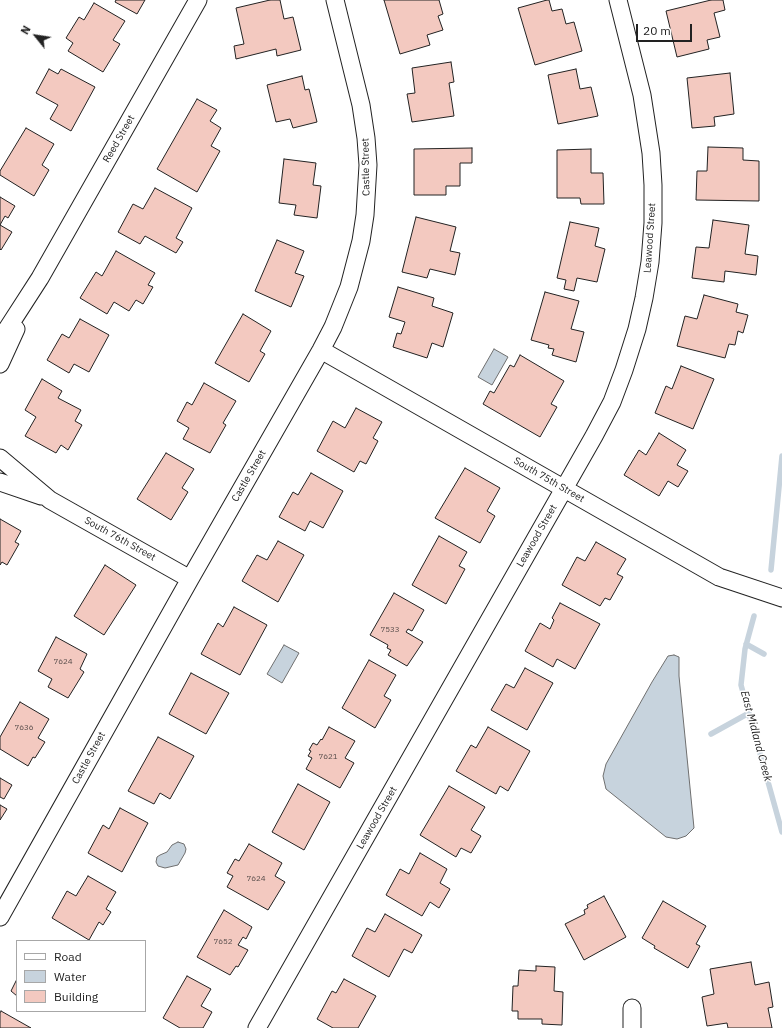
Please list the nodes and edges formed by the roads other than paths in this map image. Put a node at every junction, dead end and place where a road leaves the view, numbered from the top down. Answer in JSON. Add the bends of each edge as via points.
{"nodes":[{"id":1,"x":198,"y":0,"type":"edge"},
{"id":2,"x":335,"y":0,"type":"edge"},
{"id":3,"x":618,"y":0,"type":"edge"},
{"id":4,"x":40,"y":278,"type":"junction"},
{"id":5,"x":0,"y":340,"type":"edge"},
{"id":6,"x":321,"y":350,"type":"junction"},
{"id":7,"x":0,"y":364,"type":"edge"},
{"id":8,"x":0,"y":458,"type":"edge"},
{"id":9,"x":0,"y":482,"type":"edge"},
{"id":10,"x":564,"y":488,"type":"junction"},
{"id":11,"x":50,"y":500,"type":"junction"},
{"id":12,"x":190,"y":578,"type":"junction"},
{"id":13,"x":782,"y":598,"type":"edge"},
{"id":14,"x":0,"y":917,"type":"edge"},
{"id":15,"x":632,"y":1008,"type":"dead end"},
{"id":16,"x":257,"y":1028,"type":"edge"},
{"id":17,"x":632,"y":1028,"type":"edge"}],
"edges":[{"from":1,"to":4,"type":"street","name":"Reed Street"},
{"from":2,"to":6,"type":"street","name":"Castle Street","via":[[361,106],[368,165],[367,194],[355,268],[342,306]]},
{"from":3,"to":10,"type":"street","name":"Leawood Street","via":[[642,95],[651,153],[653,223],[650,262],[637,329],[617,389]]},
{"from":4,"to":5,"type":"street","name":"Reed Street"},
{"from":4,"to":7,"type":"street","name":"Reed Street"},
{"from":6,"to":10,"type":"street","name":"South 75th Street"},
{"from":6,"to":12,"type":"street","name":"Castle Street"},
{"from":8,"to":11,"type":"street","name":"South 76th Street"},
{"from":9,"to":11,"type":"street","name":"South 76th Street"},
{"from":10,"to":13,"type":"street","name":"South 75th Street","via":[[719,576]]},
{"from":10,"to":16,"type":"street","name":"Leawood Street"},
{"from":11,"to":12,"type":"street","name":"South 76th Street"},
{"from":12,"to":14,"type":"street","name":"Castle Street"},
{"from":15,"to":17,"type":"street"}]}
